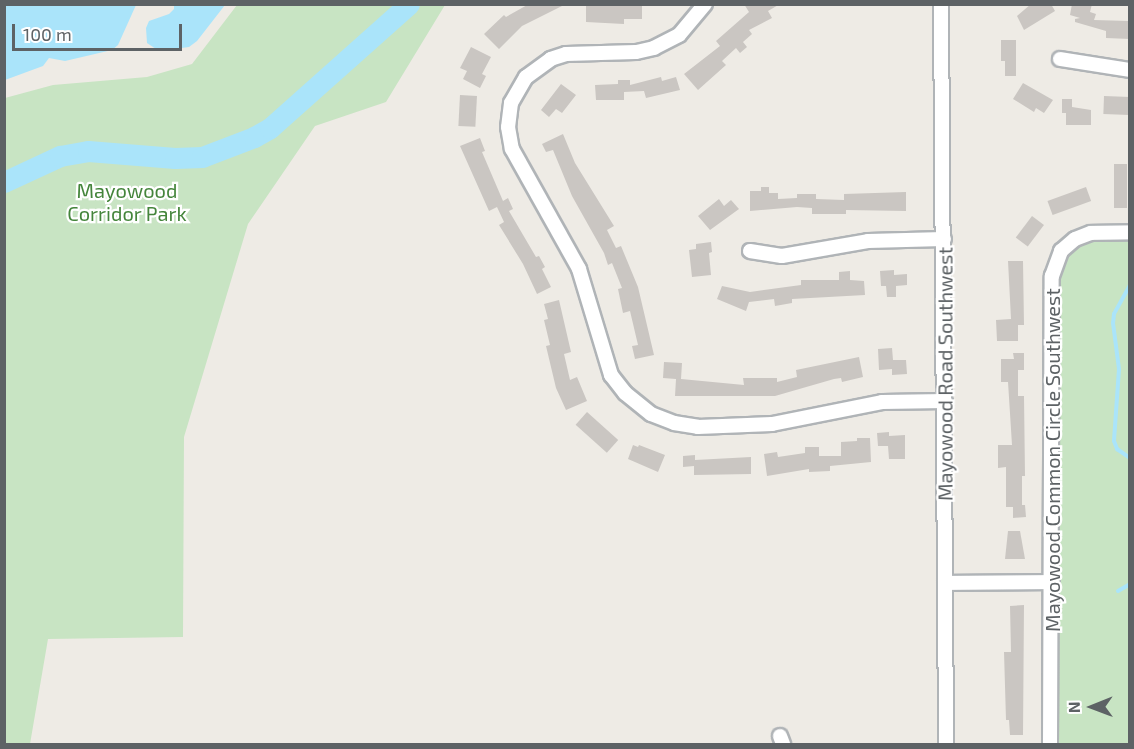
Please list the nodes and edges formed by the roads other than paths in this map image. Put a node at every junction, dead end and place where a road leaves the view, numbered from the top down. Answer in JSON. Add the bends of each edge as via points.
{"nodes":[{"id":1,"x":705,"y":4,"type":"edge"},
{"id":2,"x":941,"y":4,"type":"edge"},
{"id":3,"x":1060,"y":59,"type":"dead end"},
{"id":4,"x":1130,"y":70,"type":"edge"},
{"id":5,"x":1130,"y":232,"type":"edge"},
{"id":6,"x":944,"y":239,"type":"junction"},
{"id":7,"x":750,"y":251,"type":"dead end"},
{"id":8,"x":945,"y":401,"type":"junction"},
{"id":9,"x":1052,"y":582,"type":"junction"},
{"id":10,"x":945,"y":583,"type":"junction"},
{"id":11,"x":946,"y":744,"type":"edge"},
{"id":12,"x":1050,"y":744,"type":"edge"}],
"edges":[{"from":1,"to":8,"type":"street","via":[[679,35],[654,48],[566,54],[551,59],[526,76],[511,103],[508,127],[512,149],[579,269],[611,375],[625,393],[651,414],[698,427],[772,424],[882,402]]},
{"from":2,"to":6,"type":"street","name":"Mayowood Road Southwest"},
{"from":3,"to":4,"type":"street"},
{"from":5,"to":9,"type":"street","name":"Mayowood Common Circle Southwest","via":[[1083,235],[1061,251],[1054,267]]},
{"from":6,"to":7,"type":"street","via":[[868,241],[782,256]]},
{"from":6,"to":8,"type":"street","name":"Mayowood Road Southwest"},
{"from":8,"to":10,"type":"street","name":"Mayowood Road Southwest"},
{"from":9,"to":10,"type":"street"},
{"from":9,"to":12,"type":"street","name":"Mayowood Common Circle Southwest"},
{"from":10,"to":11,"type":"street","name":"Mayowood Road Southwest"}]}
